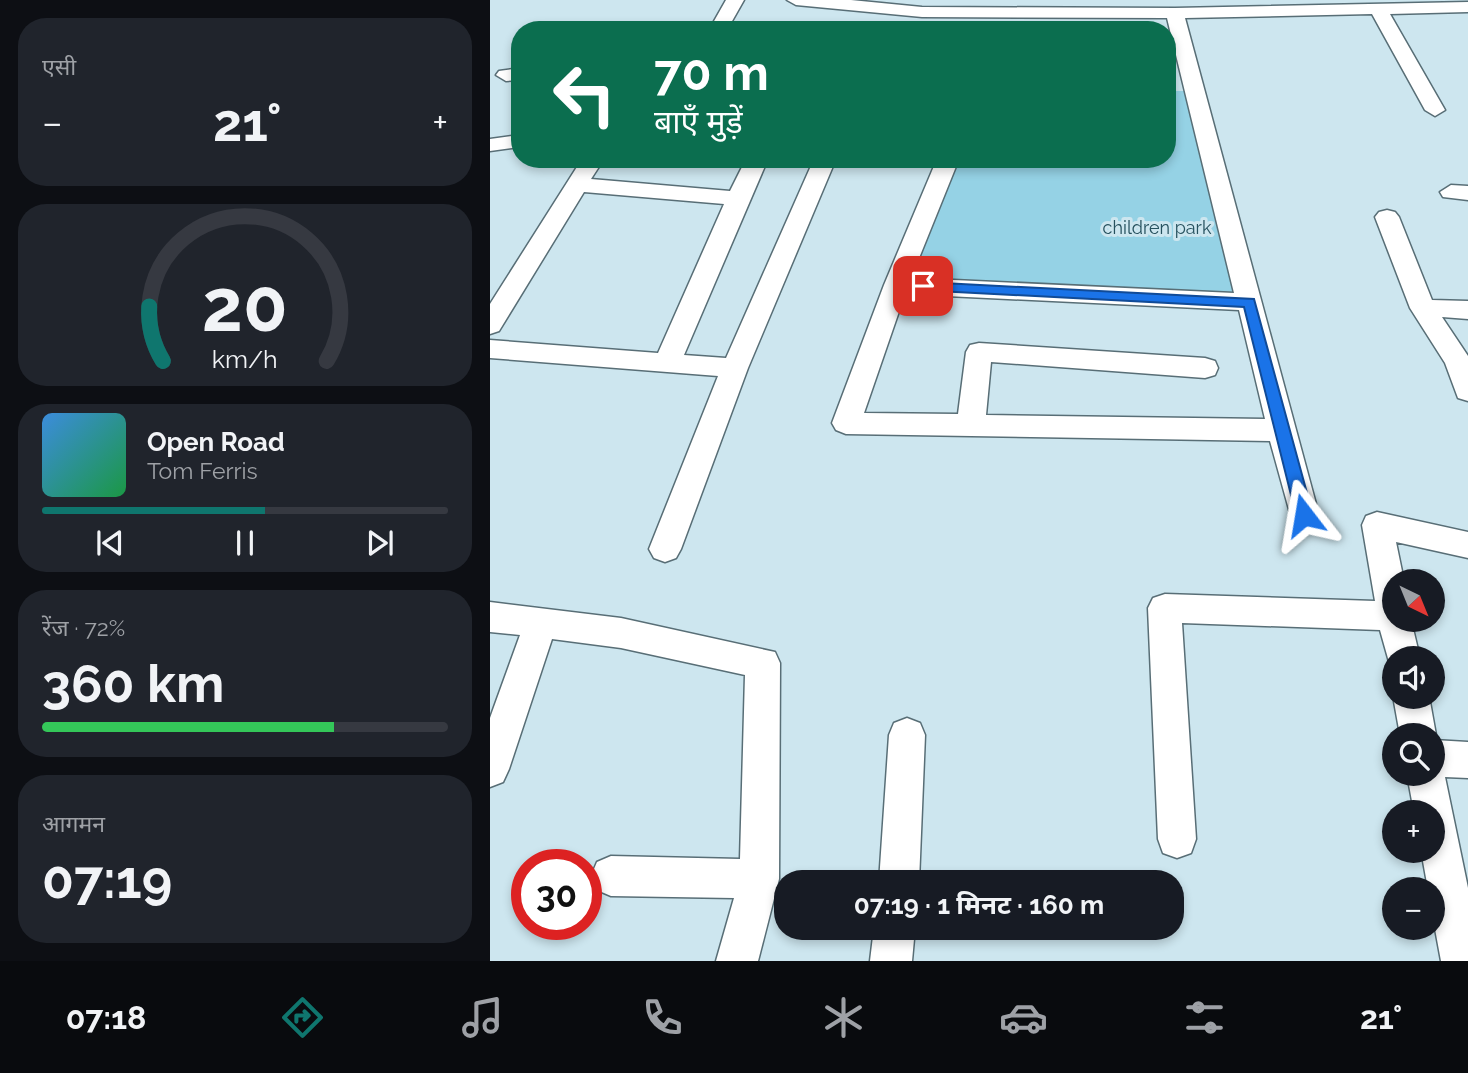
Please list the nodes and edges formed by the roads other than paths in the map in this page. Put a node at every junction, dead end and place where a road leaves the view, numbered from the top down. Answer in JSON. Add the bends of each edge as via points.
{"nodes":[{"id":1,"x":735,"y":0,"type":"edge"},
{"id":2,"x":796,"y":0,"type":"edge"},
{"id":3,"x":1468,"y":6,"type":"edge"},
{"id":4,"x":1378,"y":9,"type":"junction"},
{"id":5,"x":1175,"y":13,"type":"junction"},
{"id":6,"x":723,"y":21,"type":"edge"},
{"id":7,"x":1010,"y":21,"type":"edge"},
{"id":8,"x":1436,"y":110,"type":"dead end"},
{"id":9,"x":511,"y":142,"type":"edge"},
{"id":10,"x":490,"y":145,"type":"edge"},
{"id":11,"x":588,"y":168,"type":"edge"},
{"id":12,"x":753,"y":168,"type":"edge"},
{"id":13,"x":821,"y":168,"type":"edge"},
{"id":14,"x":943,"y":168,"type":"edge"},
{"id":15,"x":580,"y":185,"type":"junction"},
{"id":16,"x":738,"y":198,"type":"junction"},
{"id":17,"x":1387,"y":217,"type":"dead end"},
{"id":18,"x":896,"y":285,"type":"junction"},
{"id":19,"x":1250,"y":302,"type":"junction"},
{"id":20,"x":1423,"y":308,"type":"junction"},
{"id":21,"x":1468,"y":310,"type":"edge"},
{"id":22,"x":490,"y":325,"type":"edge"},
{"id":23,"x":490,"y":349,"type":"edge"},
{"id":24,"x":667,"y":363,"type":"junction"},
{"id":25,"x":735,"y":368,"type":"junction"},
{"id":26,"x":1205,"y":368,"type":"dead end"},
{"id":27,"x":1468,"y":391,"type":"edge"},
{"id":28,"x":971,"y":424,"type":"junction"},
{"id":29,"x":1283,"y":430,"type":"junction"},
{"id":30,"x":1304,"y":515,"type":"dead end"},
{"id":31,"x":1468,"y":545,"type":"edge"},
{"id":32,"x":665,"y":549,"type":"dead end"},
{"id":33,"x":1386,"y":569,"type":"edge"},
{"id":34,"x":1382,"y":616,"type":"edge"},
{"id":35,"x":490,"y":617,"type":"edge"},
{"id":36,"x":541,"y":623,"type":"junction"},
{"id":37,"x":907,"y":735,"type":"dead end"},
{"id":38,"x":1445,"y":759,"type":"edge"},
{"id":39,"x":1468,"y":760,"type":"edge"},
{"id":40,"x":490,"y":769,"type":"edge"},
{"id":41,"x":1428,"y":786,"type":"edge"},
{"id":42,"x":1177,"y":839,"type":"dead end"},
{"id":43,"x":900,"y":870,"type":"edge"},
{"id":44,"x":611,"y":876,"type":"dead end"},
{"id":45,"x":759,"y":879,"type":"junction"},
{"id":46,"x":894,"y":940,"type":"edge"},
{"id":47,"x":737,"y":961,"type":"edge"},
{"id":48,"x":891,"y":961,"type":"edge"},
{"id":49,"x":1462,"y":961,"type":"edge"}],
"edges":[{"from":1,"to":6,"type":"street"},
{"from":2,"to":7,"type":"street"},
{"from":3,"to":4,"type":"street"},
{"from":4,"to":5,"type":"street"},
{"from":4,"to":8,"type":"street"},
{"from":5,"to":7,"type":"street"},
{"from":5,"to":19,"type":"street","via":[[1188,91]]},
{"from":9,"to":10,"type":"street"},
{"from":11,"to":15,"type":"street"},
{"from":12,"to":16,"type":"street"},
{"from":13,"to":25,"type":"street"},
{"from":14,"to":18,"type":"street"},
{"from":15,"to":16,"type":"street"},
{"from":15,"to":22,"type":"street"},
{"from":16,"to":24,"type":"street"},
{"from":17,"to":20,"type":"street"},
{"from":18,"to":19,"type":"street"},
{"from":18,"to":28,"type":"street","via":[[846,423]]},
{"from":19,"to":29,"type":"street"},
{"from":20,"to":21,"type":"street"},
{"from":20,"to":27,"type":"street","via":[[1458,362]]},
{"from":23,"to":24,"type":"street"},
{"from":24,"to":25,"type":"street"},
{"from":25,"to":32,"type":"street"},
{"from":26,"to":28,"type":"street","via":[[979,352]]},
{"from":28,"to":29,"type":"street"},
{"from":29,"to":30,"type":"street"},
{"from":31,"to":33,"type":"street","via":[[1377,525]]},
{"from":34,"to":42,"type":"street","via":[[1165,608]]},
{"from":35,"to":36,"type":"street"},
{"from":36,"to":40,"type":"street"},
{"from":36,"to":45,"type":"street","via":[[621,632],[763,663]]},
{"from":37,"to":43,"type":"street"},
{"from":38,"to":39,"type":"street"},
{"from":41,"to":49,"type":"street"},
{"from":44,"to":45,"type":"street"},
{"from":45,"to":47,"type":"street"},
{"from":46,"to":48,"type":"street"}]}
